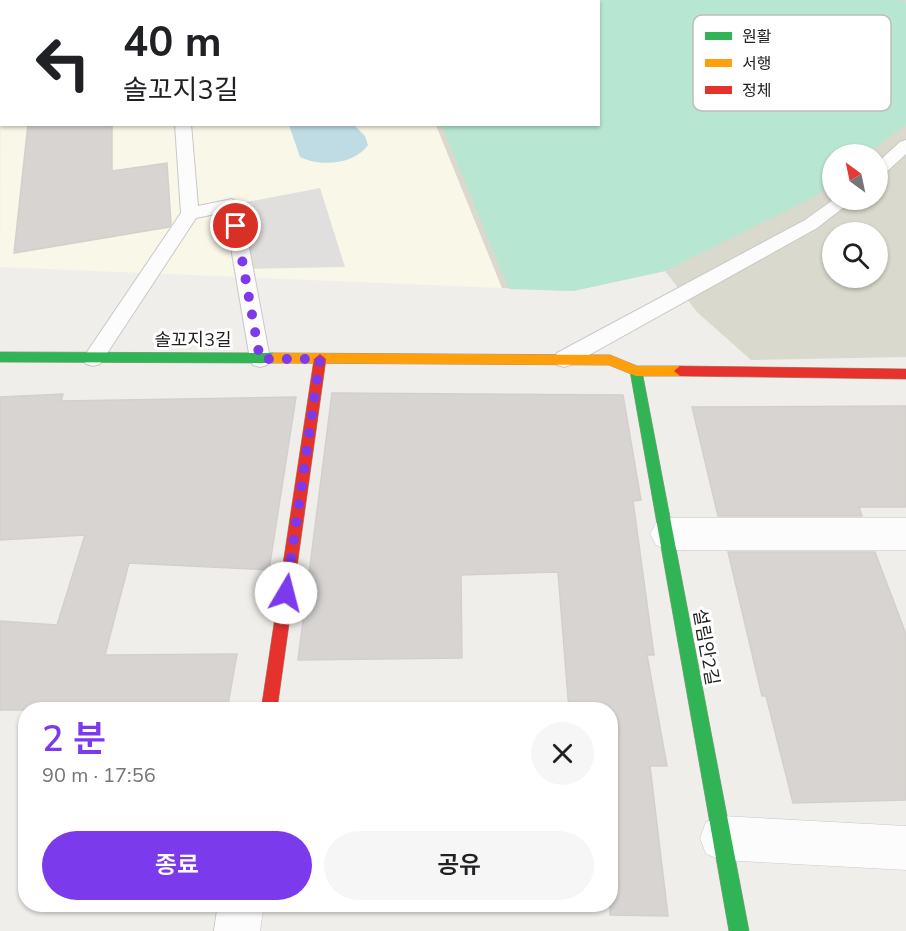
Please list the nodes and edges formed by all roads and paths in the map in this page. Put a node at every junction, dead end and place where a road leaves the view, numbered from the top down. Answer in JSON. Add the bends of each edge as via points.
{"nodes":[{"id":1,"x":183,"y":126,"type":"edge"},
{"id":2,"x":906,"y":146,"type":"edge"},
{"id":3,"x":888,"y":161,"type":"edge"},
{"id":4,"x":830,"y":210,"type":"edge"},
{"id":5,"x":190,"y":213,"type":"junction"},
{"id":6,"x":0,"y":357,"type":"edge"},
{"id":7,"x":93,"y":358,"type":"junction"},
{"id":8,"x":260,"y":359,"type":"junction"},
{"id":9,"x":320,"y":359,"type":"junction"},
{"id":10,"x":564,"y":359,"type":"junction"},
{"id":11,"x":636,"y":370,"type":"junction"},
{"id":12,"x":906,"y":374,"type":"edge"},
{"id":13,"x":668,"y":534,"type":"junction"},
{"id":14,"x":906,"y":534,"type":"edge"},
{"id":15,"x":270,"y":702,"type":"edge"},
{"id":16,"x":722,"y":838,"type":"junction"},
{"id":17,"x":906,"y":848,"type":"edge"},
{"id":18,"x":240,"y":912,"type":"edge"},
{"id":19,"x":237,"y":931,"type":"edge"},
{"id":20,"x":739,"y":931,"type":"edge"}],
"edges":[{"from":1,"to":5,"type":"lane"},
{"from":2,"to":3,"type":"lane"},
{"from":4,"to":10,"type":"lane"},
{"from":5,"to":7,"type":"lane"},
{"from":5,"to":8,"type":"lane","via":[[232,205]]},
{"from":6,"to":7,"type":"street","name":"솔꼬지3길"},
{"from":7,"to":8,"type":"street","name":"솔꼬지3길"},
{"from":8,"to":9,"type":"street","name":"솔꼬지3길"},
{"from":9,"to":10,"type":"street","name":"솔꼬지3길"},
{"from":9,"to":15,"type":"street"},
{"from":10,"to":11,"type":"street","name":"솔꼬지3길","via":[[610,360]]},
{"from":11,"to":12,"type":"street","name":"솔꼬지3길"},
{"from":11,"to":13,"type":"street","name":"설림안2길"},
{"from":13,"to":14,"type":"street"},
{"from":13,"to":16,"type":"street","name":"설림안2길"},
{"from":16,"to":17,"type":"street"},
{"from":16,"to":20,"type":"street","name":"설림안2길"},
{"from":18,"to":19,"type":"street"}]}
